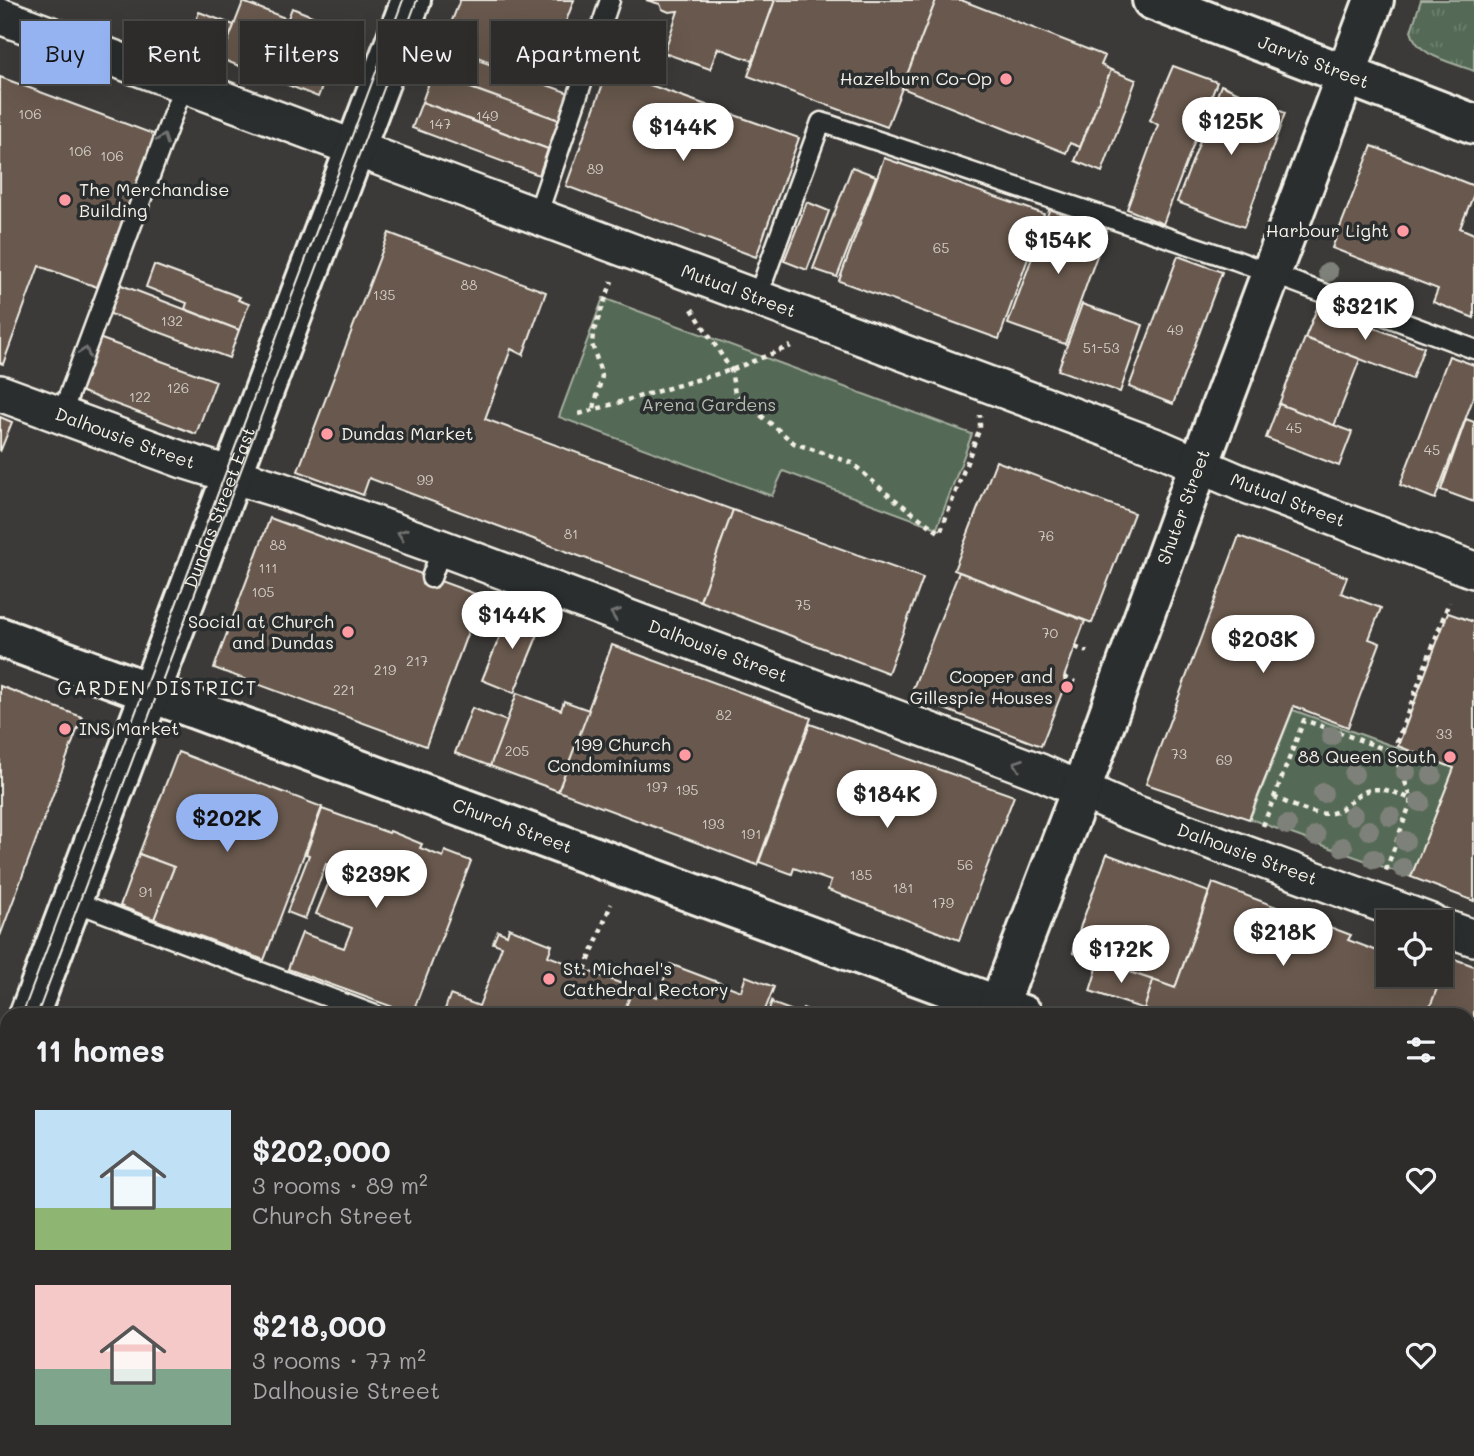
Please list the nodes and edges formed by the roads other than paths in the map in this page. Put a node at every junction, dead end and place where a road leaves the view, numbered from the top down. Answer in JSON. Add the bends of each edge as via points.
{"nodes":[{"id":1,"x":411,"y":0,"type":"edge"},
{"id":2,"x":610,"y":0,"type":"edge"},
{"id":3,"x":1152,"y":0,"type":"edge"},
{"id":4,"x":1374,"y":0,"type":"edge"},
{"id":5,"x":0,"y":16,"type":"edge"},
{"id":6,"x":124,"y":62,"type":"edge"},
{"id":7,"x":1346,"y":75,"type":"junction"},
{"id":8,"x":184,"y":84,"type":"joint"},
{"id":9,"x":1474,"y":124,"type":"edge"},
{"id":10,"x":354,"y":148,"type":"junction"},
{"id":11,"x":537,"y":216,"type":"junction"},
{"id":12,"x":1270,"y":274,"type":"junction"},
{"id":13,"x":757,"y":298,"type":"junction"},
{"id":14,"x":1474,"y":349,"type":"edge"},
{"id":15,"x":4,"y":395,"type":"edge"},
{"id":16,"x":61,"y":416,"type":"junction"},
{"id":17,"x":1199,"y":465,"type":"junction"},
{"id":18,"x":232,"y":475,"type":"junction"},
{"id":19,"x":1474,"y":570,"type":"edge"},
{"id":20,"x":4,"y":644,"type":"edge"},
{"id":21,"x":152,"y":693,"type":"junction"},
{"id":22,"x":1081,"y":790,"type":"junction"},
{"id":23,"x":73,"y":901,"type":"junction"},
{"id":24,"x":1398,"y":910,"type":"edge"},
{"id":25,"x":1453,"y":931,"type":"edge"},
{"id":26,"x":1474,"y":938,"type":"edge"},
{"id":27,"x":32,"y":1008,"type":"edge"},
{"id":28,"x":356,"y":1008,"type":"edge"},
{"id":29,"x":995,"y":1008,"type":"edge"},
{"id":30,"x":1007,"y":1008,"type":"edge"}],
"edges":[{"from":1,"to":10,"type":"main road","name":"Dundas Street East"},
{"from":2,"to":11,"type":"lane"},
{"from":3,"to":7,"type":"main road","name":"Jarvis Street"},
{"from":4,"to":7,"type":"main road","name":"Shuter Street"},
{"from":5,"to":6,"type":"street","name":"Mutual Street"},
{"from":7,"to":9,"type":"main road","name":"Jarvis Street"},
{"from":7,"to":12,"type":"main road","name":"Shuter Street"},
{"from":8,"to":10,"type":"street","name":"Mutual Street"},
{"from":16,"to":8,"type":"lane","one_way":true},
{"from":10,"to":11,"type":"street","name":"Mutual Street"},
{"from":10,"to":18,"type":"main road","name":"Dundas Street East"},
{"from":11,"to":13,"type":"street","name":"Mutual Street"},
{"from":12,"to":13,"type":"lane","via":[[821,121]]},
{"from":12,"to":14,"type":"lane"},
{"from":12,"to":17,"type":"main road","name":"Shuter Street"},
{"from":13,"to":17,"type":"street","name":"Mutual Street"},
{"from":15,"to":16,"type":"street","name":"Dalhousie Street"},
{"from":16,"to":18,"type":"street","name":"Dalhousie Street"},
{"from":17,"to":19,"type":"street","name":"Mutual Street"},
{"from":17,"to":22,"type":"main road","name":"Shuter Street"},
{"from":18,"to":21,"type":"main road","name":"Dundas Street East"},
{"from":22,"to":18,"type":"street","name":"Dalhousie Street","one_way":true,"via":[[1027,767],[437,563]]},
{"from":20,"to":21,"type":"main road","name":"Church Street"},
{"from":21,"to":23,"type":"main road","name":"Dundas Street East"},
{"from":21,"to":29,"type":"main road","name":"Church Street"},
{"from":22,"to":24,"type":"street","name":"Dalhousie Street"},
{"from":22,"to":30,"type":"main road","name":"Shuter Street"},
{"from":23,"to":27,"type":"main road","name":"Dundas Street East"},
{"from":23,"to":28,"type":"lane"},
{"from":25,"to":26,"type":"street"}]}
